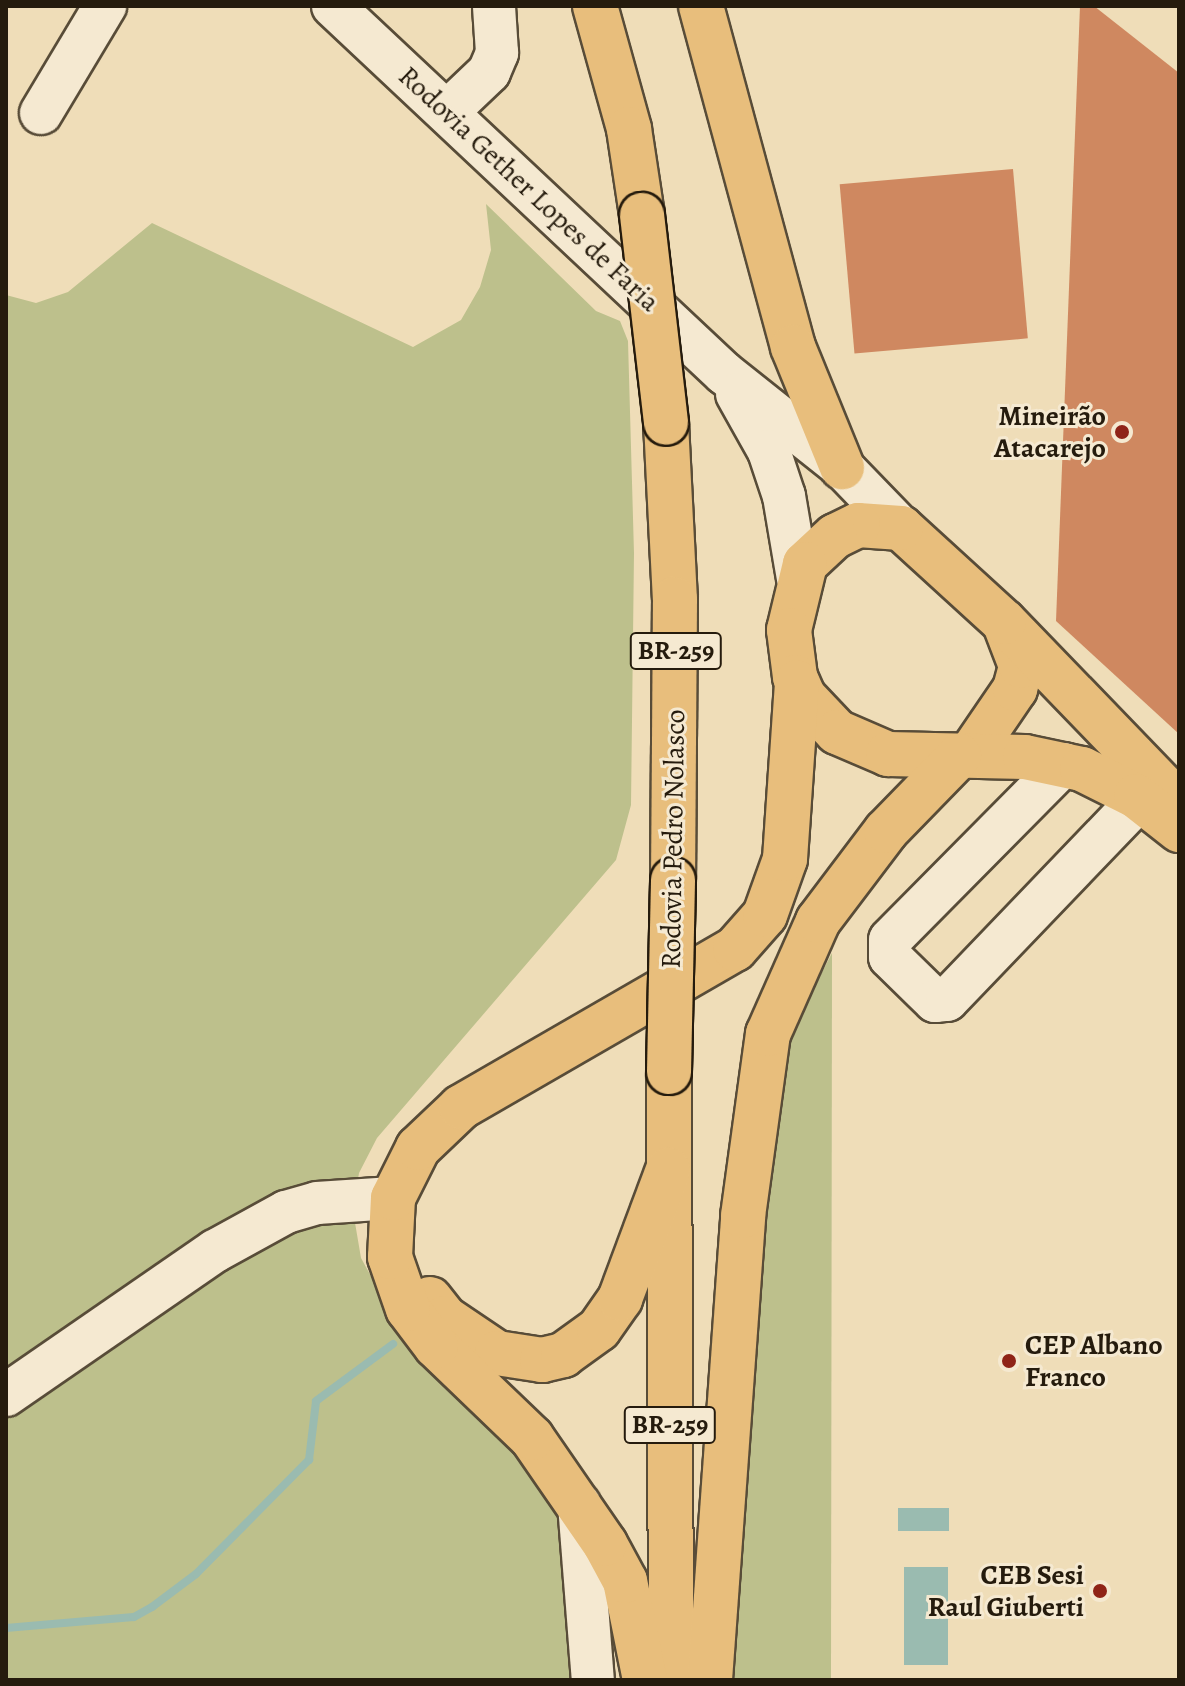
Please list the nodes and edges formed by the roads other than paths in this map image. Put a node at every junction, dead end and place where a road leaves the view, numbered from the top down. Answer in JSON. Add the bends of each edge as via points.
{"nodes":[{"id":1,"x":105,"y":6,"type":"edge"},
{"id":2,"x":333,"y":6,"type":"edge"},
{"id":3,"x":494,"y":6,"type":"edge"},
{"id":4,"x":595,"y":6,"type":"edge"},
{"id":5,"x":701,"y":6,"type":"edge"},
{"id":6,"x":447,"y":112,"type":"junction"},
{"id":7,"x":41,"y":113,"type":"dead end"},
{"id":8,"x":724,"y":373,"type":"junction"},
{"id":9,"x":842,"y":467,"type":"junction"},
{"id":10,"x":901,"y":528,"type":"junction"},
{"id":11,"x":798,"y":579,"type":"junction"},
{"id":12,"x":1004,"y":622,"type":"junction"},
{"id":13,"x":797,"y":682,"type":"junction"},
{"id":14,"x":964,"y":756,"type":"junction"},
{"id":15,"x":1064,"y":764,"type":"junction"},
{"id":16,"x":1160,"y":801,"type":"edge"},
{"id":17,"x":1179,"y":830,"type":"edge"},
{"id":18,"x":818,"y":921,"type":"junction"},
{"id":19,"x":668,"y":1170,"type":"junction"},
{"id":20,"x":393,"y":1198,"type":"junction"},
{"id":21,"x":6,"y":1395,"type":"edge"},
{"id":22,"x":579,"y":1504,"type":"junction"},
{"id":23,"x":593,"y":1680,"type":"edge"},
{"id":24,"x":645,"y":1680,"type":"edge"},
{"id":25,"x":671,"y":1680,"type":"edge"},
{"id":26,"x":710,"y":1680,"type":"edge"}],
"edges":[{"from":1,"to":7,"type":"street"},
{"from":2,"to":6,"type":"street","name":"Rodovia Gether Lopes de Faria"},
{"from":3,"to":6,"type":"street","via":[[497,53],[489,72]]},
{"from":4,"to":19,"type":"main road","name":"Rodovia Pedro Nolasco","number":"BR-259","bridge":true,"via":[[629,129],[666,423],[675,599]]},
{"from":5,"to":9,"type":"main road","via":[[793,347]]},
{"from":6,"to":8,"type":"street","name":"Rodovia Gether Lopes de Faria"},
{"from":8,"to":9,"type":"street","name":"Rodovia Gether Lopes de Faria"},
{"from":8,"to":11,"type":"street","name":"Rodovia Gether Lopes de Faria","via":[[769,451],[784,496]]},
{"from":9,"to":10,"type":"street","name":"Rodovia Gether Lopes de Faria"},
{"from":10,"to":11,"type":"main road","via":[[867,524],[835,536],[816,550]]},
{"from":10,"to":12,"type":"main road","name":"Rodovia Gether Lopes de Faria"},
{"from":11,"to":13,"type":"main road","via":[[789,630]]},
{"from":12,"to":14,"type":"main road","via":[[1021,666],[1002,715]]},
{"from":12,"to":16,"type":"main road","name":"Rodovia Gether Lopes de Faria"},
{"from":13,"to":14,"type":"main road","via":[[824,722],[857,744],[888,754]]},
{"from":13,"to":20,"type":"main road","via":[[785,859],[765,915],[735,949],[461,1107],[418,1148]]},
{"from":14,"to":15,"type":"main road"},
{"from":14,"to":18,"type":"main road","via":[[886,831]]},
{"from":15,"to":16,"type":"main road"},
{"from":15,"to":16,"type":"street","via":[[890,940],[890,957],[935,1001],[947,1000]]},
{"from":16,"to":17,"type":"main road"},
{"from":18,"to":19,"type":"main road","via":[[473,1127],[435,1166],[411,1217],[411,1253],[422,1289],[445,1318],[497,1353],[542,1360],[563,1355],[599,1329],[620,1299]]},
{"from":18,"to":26,"type":"main road","via":[[768,1034],[758,1078]]},
{"from":19,"to":25,"type":"main road","name":"Rodovia Pedro Nolasco","number":"BR-259"},
{"from":20,"to":21,"type":"street","via":[[317,1203],[286,1212],[215,1251]]},
{"from":20,"to":22,"type":"main road","via":[[390,1257],[408,1309],[436,1346],[532,1438]]},
{"from":22,"to":23,"type":"street"},
{"from":22,"to":24,"type":"main road","via":[[625,1581]]}]}
